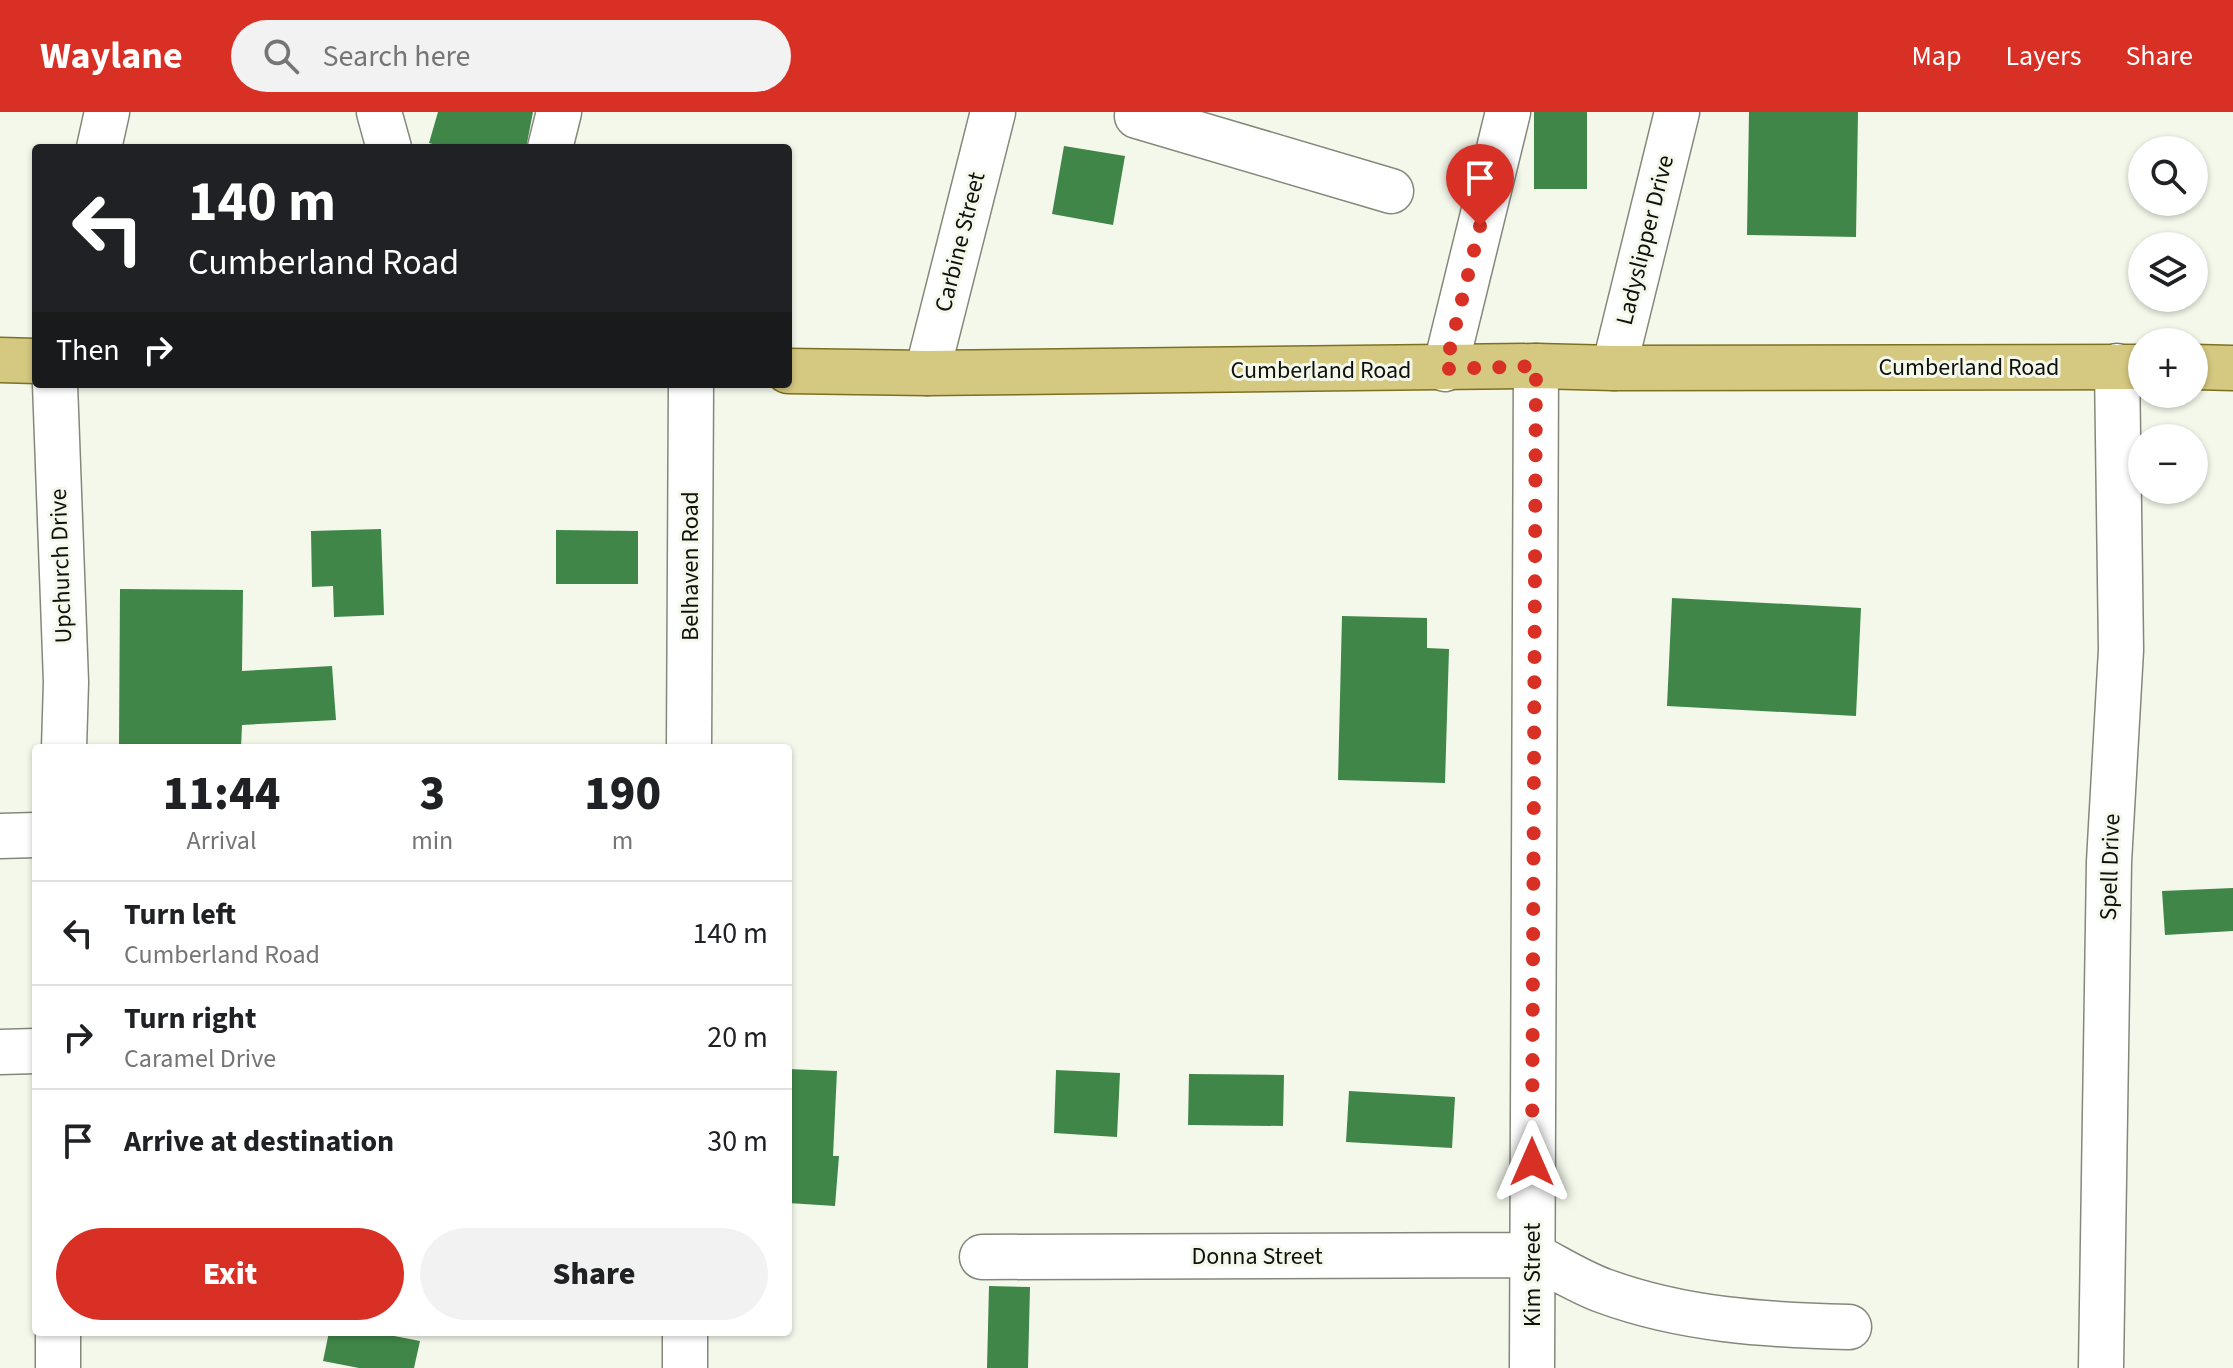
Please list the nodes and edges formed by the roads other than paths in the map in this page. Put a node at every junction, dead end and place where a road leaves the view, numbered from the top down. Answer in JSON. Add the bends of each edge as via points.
{"nodes":[{"id":1,"x":107,"y":112,"type":"edge"},
{"id":2,"x":379,"y":112,"type":"edge"},
{"id":3,"x":559,"y":112,"type":"edge"},
{"id":4,"x":993,"y":112,"type":"edge"},
{"id":5,"x":1508,"y":112,"type":"edge"},
{"id":6,"x":1677,"y":112,"type":"edge"},
{"id":7,"x":1132,"y":113,"type":"edge"},
{"id":8,"x":100,"y":144,"type":"edge"},
{"id":9,"x":388,"y":144,"type":"edge"},
{"id":10,"x":551,"y":144,"type":"edge"},
{"id":11,"x":1391,"y":191,"type":"dead end"},
{"id":12,"x":0,"y":360,"type":"edge"},
{"id":13,"x":32,"y":361,"type":"edge"},
{"id":14,"x":1536,"y":366,"type":"junction"},
{"id":15,"x":2128,"y":366,"type":"edge"},
{"id":16,"x":2208,"y":367,"type":"edge"},
{"id":17,"x":1614,"y":368,"type":"junction"},
{"id":18,"x":2233,"y":368,"type":"edge"},
{"id":19,"x":1445,"y":369,"type":"junction"},
{"id":20,"x":792,"y":371,"type":"edge"},
{"id":21,"x":927,"y":373,"type":"junction"},
{"id":22,"x":55,"y":388,"type":"edge"},
{"id":23,"x":691,"y":388,"type":"edge"},
{"id":24,"x":2129,"y":408,"type":"edge"},
{"id":25,"x":64,"y":744,"type":"edge"},
{"id":26,"x":689,"y":744,"type":"edge"},
{"id":27,"x":32,"y":835,"type":"edge"},
{"id":28,"x":0,"y":836,"type":"edge"},
{"id":29,"x":32,"y":1051,"type":"edge"},
{"id":30,"x":0,"y":1052,"type":"edge"},
{"id":31,"x":1532,"y":1255,"type":"junction"},
{"id":32,"x":982,"y":1257,"type":"dead end"},
{"id":33,"x":1849,"y":1327,"type":"dead end"},
{"id":34,"x":58,"y":1336,"type":"edge"},
{"id":35,"x":685,"y":1336,"type":"edge"},
{"id":36,"x":58,"y":1368,"type":"edge"},
{"id":37,"x":685,"y":1368,"type":"edge"},
{"id":38,"x":1532,"y":1368,"type":"edge"},
{"id":39,"x":2101,"y":1368,"type":"edge"}],
"edges":[{"from":1,"to":8,"type":"street"},
{"from":2,"to":9,"type":"street"},
{"from":3,"to":10,"type":"street"},
{"from":4,"to":21,"type":"street","name":"Carbine Street"},
{"from":5,"to":19,"type":"street"},
{"from":6,"to":17,"type":"street","name":"Ladyslipper Drive"},
{"from":7,"to":11,"type":"street"},
{"from":12,"to":13,"type":"main road"},
{"from":14,"to":17,"type":"main road","name":"Cumberland Road"},
{"from":14,"to":19,"type":"main road","name":"Cumberland Road"},
{"from":14,"to":31,"type":"street","name":"Kim Street"},
{"from":15,"to":17,"type":"main road","name":"Cumberland Road"},
{"from":16,"to":18,"type":"main road"},
{"from":19,"to":21,"type":"main road","name":"Cumberland Road"},
{"from":20,"to":21,"type":"main road","name":"Cumberland Road"},
{"from":22,"to":25,"type":"street","name":"Upchurch Drive"},
{"from":23,"to":26,"type":"street","name":"Belhaven Road"},
{"from":24,"to":39,"type":"street","name":"Spell Drive","via":[[2109,862]]},
{"from":27,"to":28,"type":"street"},
{"from":29,"to":30,"type":"street"},
{"from":31,"to":32,"type":"street","name":"Donna Street"},
{"from":31,"to":33,"type":"street","via":[[1604,1291],[1703,1318]]},
{"from":31,"to":38,"type":"street","name":"Kim Street"},
{"from":34,"to":36,"type":"street"},
{"from":35,"to":37,"type":"street"}]}
